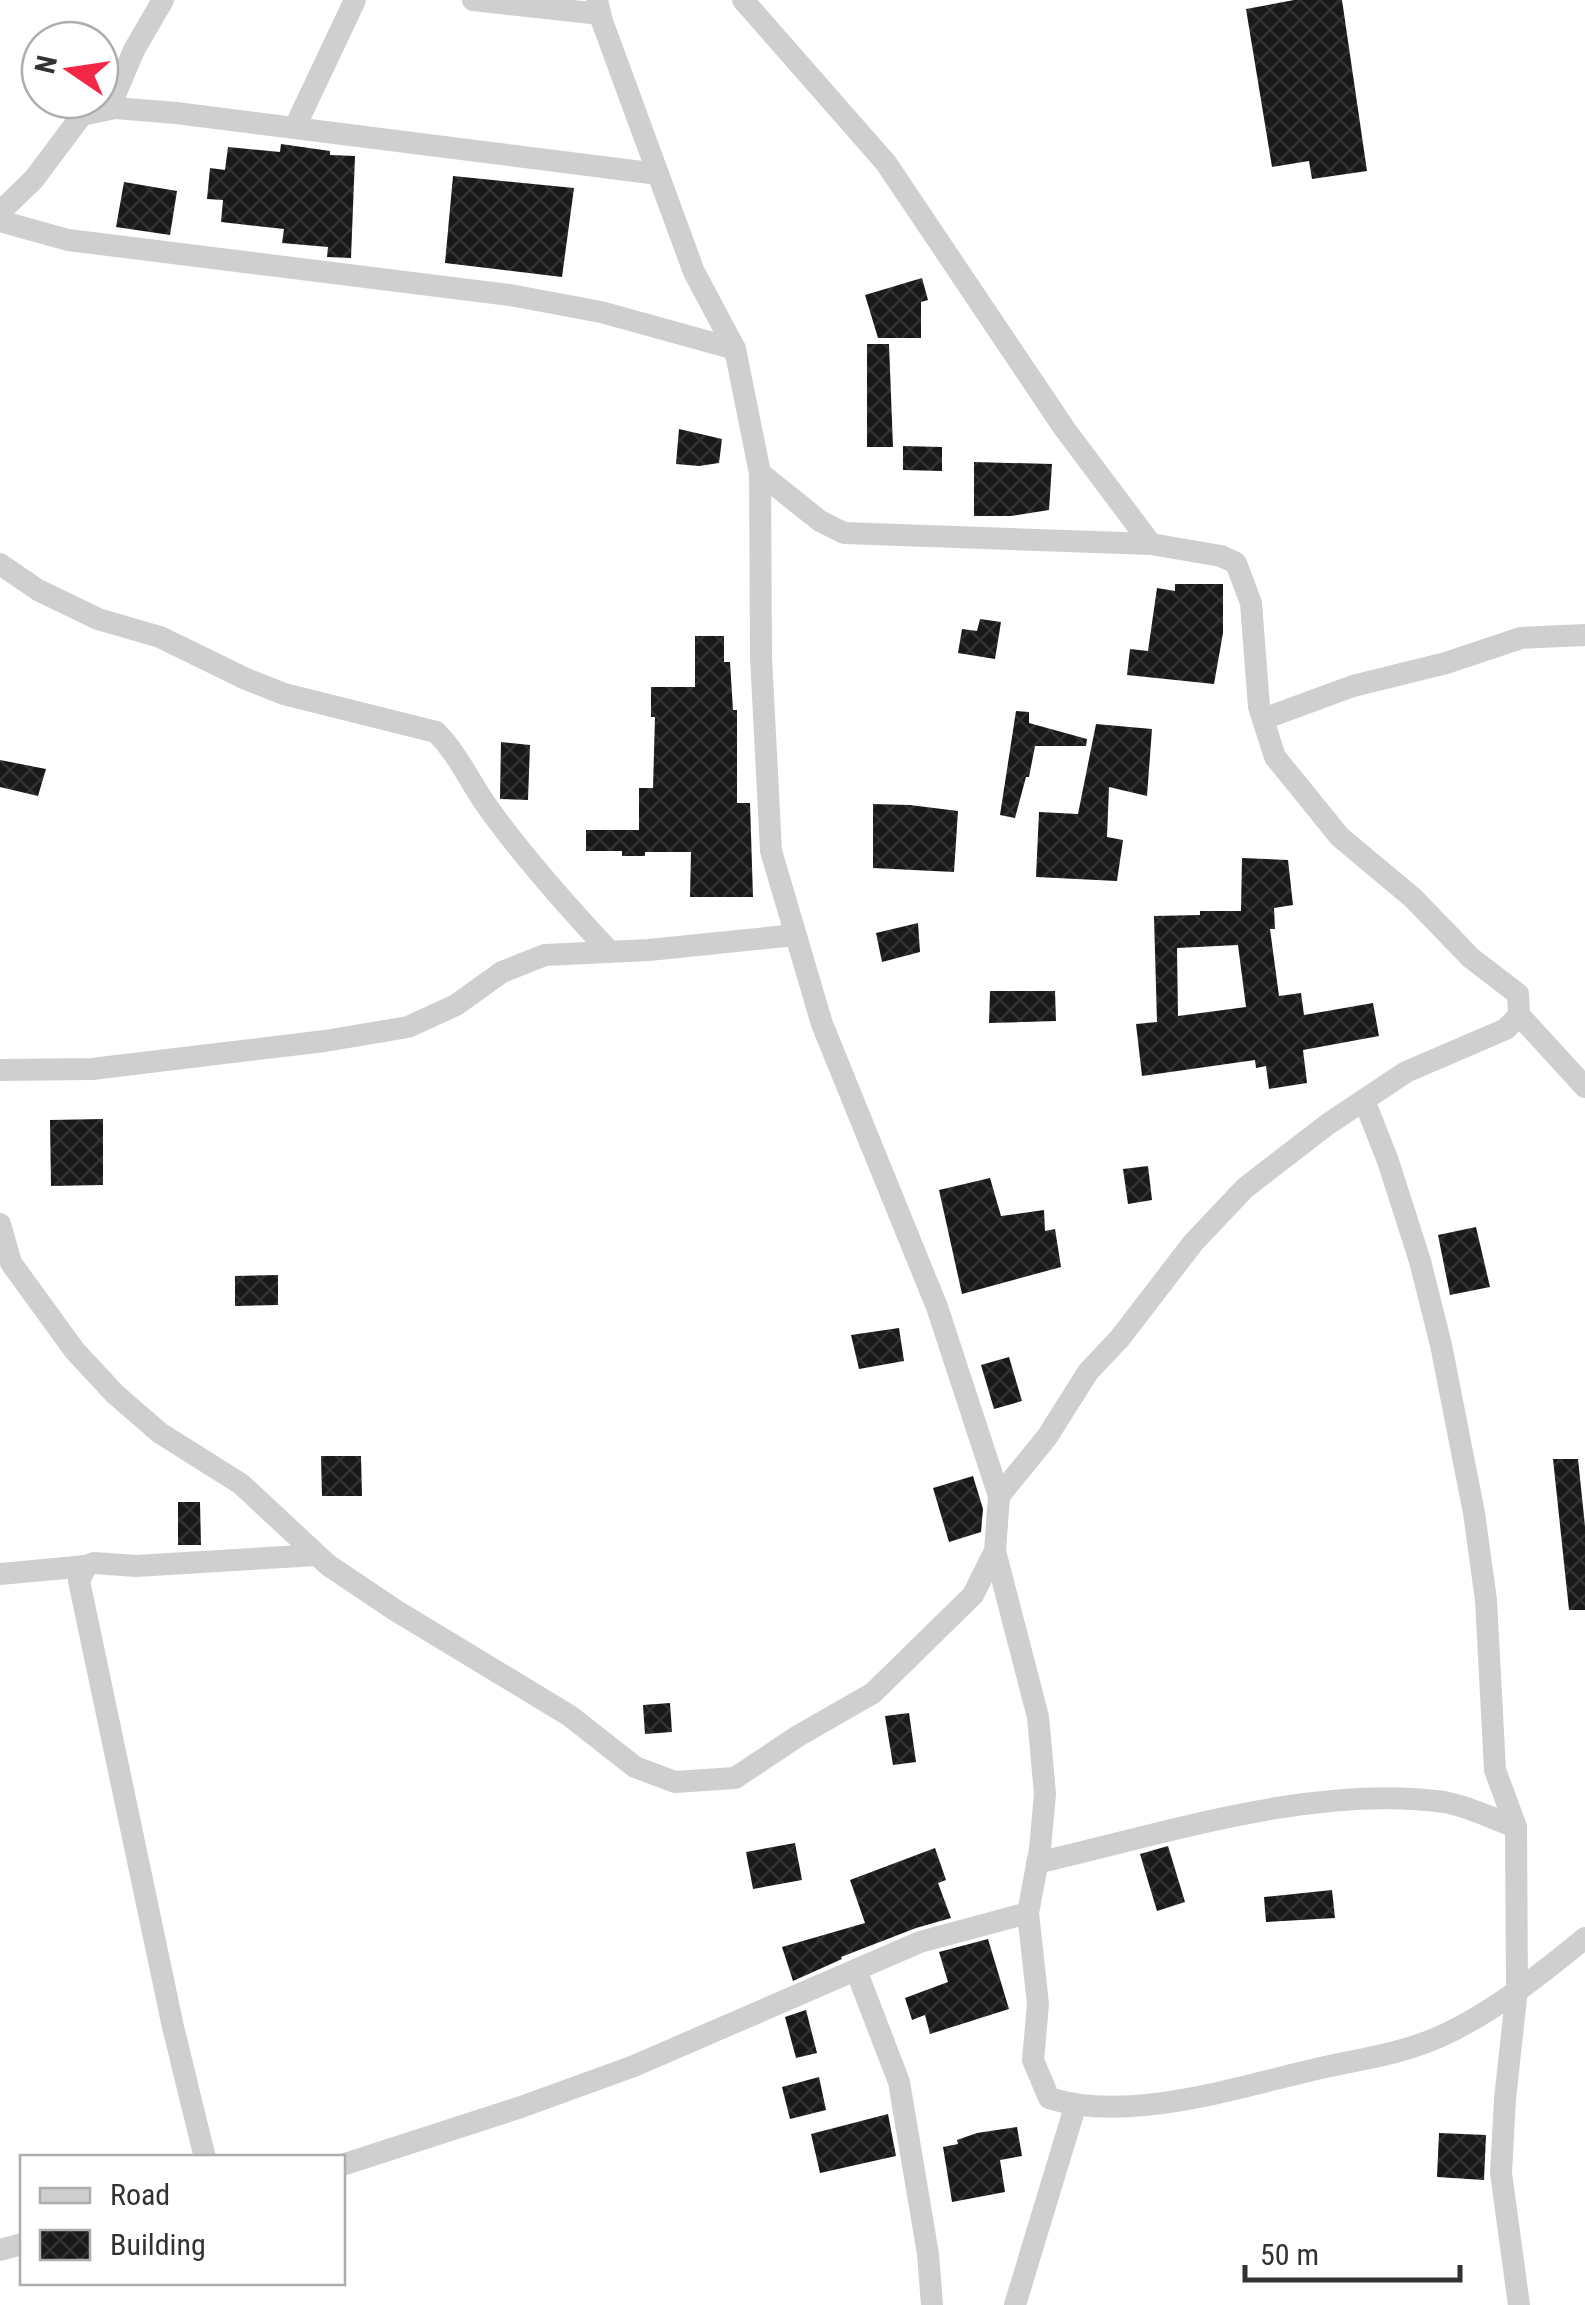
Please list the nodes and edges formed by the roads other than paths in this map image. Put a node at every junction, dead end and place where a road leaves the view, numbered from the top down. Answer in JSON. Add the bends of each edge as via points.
{"nodes":[{"id":1,"x":163,"y":0,"type":"edge"},
{"id":2,"x":355,"y":0,"type":"edge"},
{"id":3,"x":473,"y":0,"type":"edge"},
{"id":4,"x":743,"y":0,"type":"edge"},
{"id":5,"x":598,"y":7,"type":"edge"},
{"id":6,"x":120,"y":83,"type":"edge"},
{"id":7,"x":120,"y":109,"type":"edge"},
{"id":8,"x":78,"y":120,"type":"edge"},
{"id":9,"x":294,"y":126,"type":"junction"},
{"id":10,"x":658,"y":174,"type":"junction"},
{"id":11,"x":0,"y":212,"type":"edge"},
{"id":12,"x":0,"y":221,"type":"edge"},
{"id":13,"x":735,"y":349,"type":"junction"},
{"id":14,"x":760,"y":473,"type":"junction"},
{"id":15,"x":1151,"y":544,"type":"junction"},
{"id":16,"x":0,"y":564,"type":"edge"},
{"id":17,"x":1585,"y":635,"type":"edge"},
{"id":18,"x":1262,"y":719,"type":"junction"},
{"id":19,"x":796,"y":935,"type":"junction"},
{"id":20,"x":610,"y":952,"type":"junction"},
{"id":21,"x":1520,"y":1014,"type":"junction"},
{"id":22,"x":0,"y":1070,"type":"edge"},
{"id":23,"x":1585,"y":1087,"type":"edge"},
{"id":24,"x":1364,"y":1100,"type":"junction"},
{"id":25,"x":0,"y":1224,"type":"edge"},
{"id":26,"x":999,"y":1496,"type":"junction"},
{"id":27,"x":995,"y":1551,"type":"junction"},
{"id":28,"x":317,"y":1555,"type":"junction"},
{"id":29,"x":86,"y":1566,"type":"junction"},
{"id":30,"x":0,"y":1574,"type":"edge"},
{"id":31,"x":1516,"y":1828,"type":"junction"},
{"id":32,"x":1037,"y":1863,"type":"junction"},
{"id":33,"x":1028,"y":1914,"type":"junction"},
{"id":34,"x":1585,"y":1938,"type":"edge"},
{"id":35,"x":856,"y":1970,"type":"junction"},
{"id":36,"x":1517,"y":1989,"type":"junction"},
{"id":37,"x":1075,"y":2107,"type":"junction"},
{"id":38,"x":203,"y":2155,"type":"edge"},
{"id":39,"x":345,"y":2165,"type":"edge"},
{"id":40,"x":932,"y":2305,"type":"edge"},
{"id":41,"x":1015,"y":2305,"type":"edge"},
{"id":42,"x":1519,"y":2305,"type":"edge"}],
"edges":[{"from":1,"to":6,"type":"street"},
{"from":2,"to":9,"type":"street"},
{"from":3,"to":5,"type":"street"},
{"from":4,"to":15,"type":"street","via":[[886,163],[1064,428]]},
{"from":5,"to":10,"type":"street"},
{"from":7,"to":9,"type":"street"},
{"from":8,"to":11,"type":"street"},
{"from":9,"to":10,"type":"street"},
{"from":10,"to":13,"type":"street","via":[[694,272]]},
{"from":12,"to":13,"type":"street","via":[[68,240],[510,295]]},
{"from":13,"to":14,"type":"street"},
{"from":14,"to":15,"type":"street","via":[[844,533]]},
{"from":14,"to":19,"type":"street","via":[[760,657],[771,852]]},
{"from":15,"to":18,"type":"street","via":[[1236,563],[1251,603]]},
{"from":16,"to":20,"type":"street","via":[[98,619],[160,637],[284,694],[436,732],[548,885]]},
{"from":17,"to":18,"type":"street","via":[[1521,638]]},
{"from":18,"to":21,"type":"street","via":[[1275,757],[1340,837],[1518,994]]},
{"from":19,"to":20,"type":"street"},
{"from":19,"to":26,"type":"street","via":[[822,1024],[937,1307]]},
{"from":20,"to":22,"type":"street","via":[[544,955],[408,1027],[92,1068]]},
{"from":21,"to":23,"type":"street"},
{"from":21,"to":24,"type":"street","via":[[1506,1029],[1406,1072]]},
{"from":24,"to":26,"type":"street","via":[[1246,1188],[1192,1244]]},
{"from":24,"to":31,"type":"street","via":[[1420,1260],[1440,1346],[1486,1600],[1495,1770]]},
{"from":25,"to":28,"type":"street","via":[[11,1262],[114,1394],[160,1433],[242,1484]]},
{"from":26,"to":27,"type":"street"},
{"from":27,"to":28,"type":"street","via":[[974,1595],[873,1693],[735,1778],[675,1782],[636,1767],[570,1716]]},
{"from":27,"to":32,"type":"street","via":[[1038,1717],[1045,1794]]},
{"from":28,"to":29,"type":"street"},
{"from":29,"to":30,"type":"street"},
{"from":29,"to":38,"type":"street","via":[[79,1580]]},
{"from":31,"to":32,"type":"street","via":[[1447,1802],[1358,1797]]},
{"from":31,"to":36,"type":"street"},
{"from":32,"to":33,"type":"street"},
{"from":33,"to":35,"type":"street","via":[[920,1942]]},
{"from":33,"to":37,"type":"street","via":[[1038,2004],[1033,2060],[1049,2098]]},
{"from":34,"to":36,"type":"street"},
{"from":35,"to":39,"type":"street","via":[[634,2066]]},
{"from":35,"to":40,"type":"street","via":[[899,2082]]},
{"from":36,"to":37,"type":"street","via":[[1408,2050],[1207,2096]]},
{"from":36,"to":42,"type":"street","via":[[1501,2173]]},
{"from":37,"to":41,"type":"street"}]}
